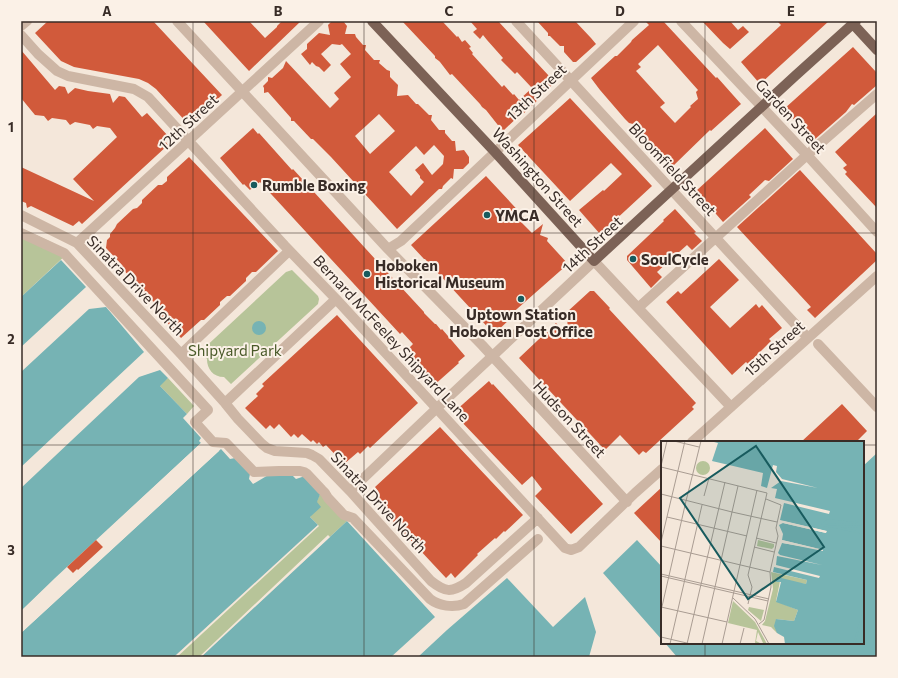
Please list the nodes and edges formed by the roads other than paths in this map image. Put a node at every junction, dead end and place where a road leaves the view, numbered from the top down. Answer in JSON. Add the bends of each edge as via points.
{"nodes":[{"id":1,"x":27,"y":21,"type":"edge"},
{"id":2,"x":177,"y":21,"type":"edge"},
{"id":3,"x":319,"y":21,"type":"edge"},
{"id":4,"x":372,"y":21,"type":"edge"},
{"id":5,"x":516,"y":21,"type":"edge"},
{"id":6,"x":634,"y":21,"type":"edge"},
{"id":7,"x":681,"y":21,"type":"edge"},
{"id":8,"x":853,"y":22,"type":"edge"},
{"id":9,"x":21,"y":26,"type":"edge"},
{"id":10,"x":21,"y":35,"type":"edge"},
{"id":11,"x":877,"y":50,"type":"edge"},
{"id":12,"x":571,"y":80,"type":"junction"},
{"id":13,"x":243,"y":92,"type":"junction"},
{"id":14,"x":877,"y":94,"type":"edge"},
{"id":15,"x":762,"y":107,"type":"junction"},
{"id":16,"x":189,"y":141,"type":"junction"},
{"id":17,"x":495,"y":152,"type":"junction"},
{"id":18,"x":806,"y":155,"type":"junction"},
{"id":19,"x":672,"y":190,"type":"junction"},
{"id":20,"x":21,"y":215,"type":"edge"},
{"id":21,"x":877,"y":232,"type":"edge"},
{"id":22,"x":21,"y":233,"type":"edge"},
{"id":23,"x":716,"y":237,"type":"junction"},
{"id":24,"x":77,"y":243,"type":"junction"},
{"id":25,"x":388,"y":249,"type":"junction"},
{"id":26,"x":289,"y":251,"type":"junction"},
{"id":27,"x":594,"y":261,"type":"junction"},
{"id":28,"x":877,"y":276,"type":"edge"},
{"id":29,"x":336,"y":299,"type":"junction"},
{"id":30,"x":638,"y":308,"type":"junction"},
{"id":31,"x":808,"y":338,"type":"junction"},
{"id":32,"x":818,"y":344,"type":"dead end"},
{"id":33,"x":180,"y":354,"type":"junction"},
{"id":34,"x":492,"y":356,"type":"junction"},
{"id":35,"x":225,"y":404,"type":"junction"},
{"id":36,"x":731,"y":407,"type":"junction"},
{"id":37,"x":877,"y":407,"type":"edge"},
{"id":38,"x":437,"y":408,"type":"junction"},
{"id":39,"x":693,"y":441,"type":"edge"},
{"id":40,"x":661,"y":470,"type":"edge"},
{"id":41,"x":350,"y":491,"type":"junction"},
{"id":42,"x":626,"y":502,"type":"junction"},
{"id":43,"x":538,"y":518,"type":"junction"},
{"id":44,"x":538,"y":539,"type":"dead end"}],
"edges":[{"from":1,"to":9,"type":"street"},
{"from":2,"to":13,"type":"street","name":"Hudson Street"},
{"from":3,"to":13,"type":"street","name":"12th Street"},
{"from":4,"to":17,"type":"main road","name":"Washington Street"},
{"from":5,"to":12,"type":"street","name":"Bloomfield Street"},
{"from":6,"to":12,"type":"street","name":"13th Street"},
{"from":7,"to":15,"type":"street","name":"Garden Street"},
{"from":8,"to":11,"type":"main road"},
{"from":8,"to":15,"type":"main road","name":"14th Street"},
{"from":10,"to":16,"type":"street","name":"Bernard McFeeley Shipyard Lane","via":[[57,71],[68,76],[134,89],[148,96]]},
{"from":12,"to":17,"type":"street","name":"13th Street"},
{"from":12,"to":19,"type":"street","name":"Bloomfield Street"},
{"from":13,"to":16,"type":"street","name":"12th Street"},
{"from":13,"to":25,"type":"street","name":"Hudson Street"},
{"from":14,"to":18,"type":"street"},
{"from":15,"to":18,"type":"street","name":"Garden Street"},
{"from":15,"to":19,"type":"main road","name":"14th Street"},
{"from":16,"to":24,"type":"street","name":"12th Street"},
{"from":16,"to":26,"type":"street","name":"Bernard McFeeley Shipyard Lane"},
{"from":17,"to":25,"type":"street","name":"13th Street","via":[[401,241]]},
{"from":17,"to":27,"type":"main road","name":"Washington Street"},
{"from":18,"to":21,"type":"street","name":"Garden Street"},
{"from":18,"to":23,"type":"street"},
{"from":19,"to":23,"type":"street","name":"Bloomfield Street"},
{"from":19,"to":27,"type":"main road","name":"14th Street"},
{"from":20,"to":24,"type":"street","name":"Sinatra Drive North"},
{"from":22,"to":44,"type":"street","via":[[64,253],[110,302],[208,410],[195,422],[213,442],[226,442],[254,472],[279,470],[307,474],[342,513],[353,518],[433,602],[448,606],[464,604]]},
{"from":23,"to":30,"type":"street"},
{"from":23,"to":31,"type":"street","name":"Bloomfield Street"},
{"from":24,"to":33,"type":"street","name":"Sinatra Drive North"},
{"from":25,"to":34,"type":"street","name":"Hudson Street"},
{"from":26,"to":29,"type":"street","name":"Bernard McFeeley Shipyard Lane"},
{"from":26,"to":33,"type":"street"},
{"from":27,"to":30,"type":"street","name":"Washington Street"},
{"from":27,"to":34,"type":"street","name":"14th Street"},
{"from":28,"to":31,"type":"street","name":"15th Street"},
{"from":29,"to":35,"type":"street"},
{"from":29,"to":38,"type":"street","name":"Bernard McFeeley Shipyard Lane"},
{"from":30,"to":36,"type":"street","name":"Washington Street"},
{"from":31,"to":36,"type":"street","name":"15th Street"},
{"from":32,"to":37,"type":"street"},
{"from":33,"to":35,"type":"street","name":"Sinatra Drive North"},
{"from":34,"to":38,"type":"street","name":"14th Street"},
{"from":34,"to":42,"type":"street","name":"Hudson Street"},
{"from":35,"to":41,"type":"street","name":"Sinatra Drive North","via":[[267,448],[307,453],[316,457]]},
{"from":36,"to":39,"type":"street","name":"15th Street"},
{"from":38,"to":41,"type":"street","name":"14th Street"},
{"from":38,"to":43,"type":"street","name":"Bernard McFeeley Shipyard Lane"},
{"from":40,"to":42,"type":"street"},
{"from":41,"to":43,"type":"street","name":"Sinatra Drive North","via":[[431,580],[439,587],[449,590],[466,583]]},
{"from":42,"to":43,"type":"street","name":"Bernard McFeeley Shipyard Lane","via":[[574,550],[565,548]]}]}
